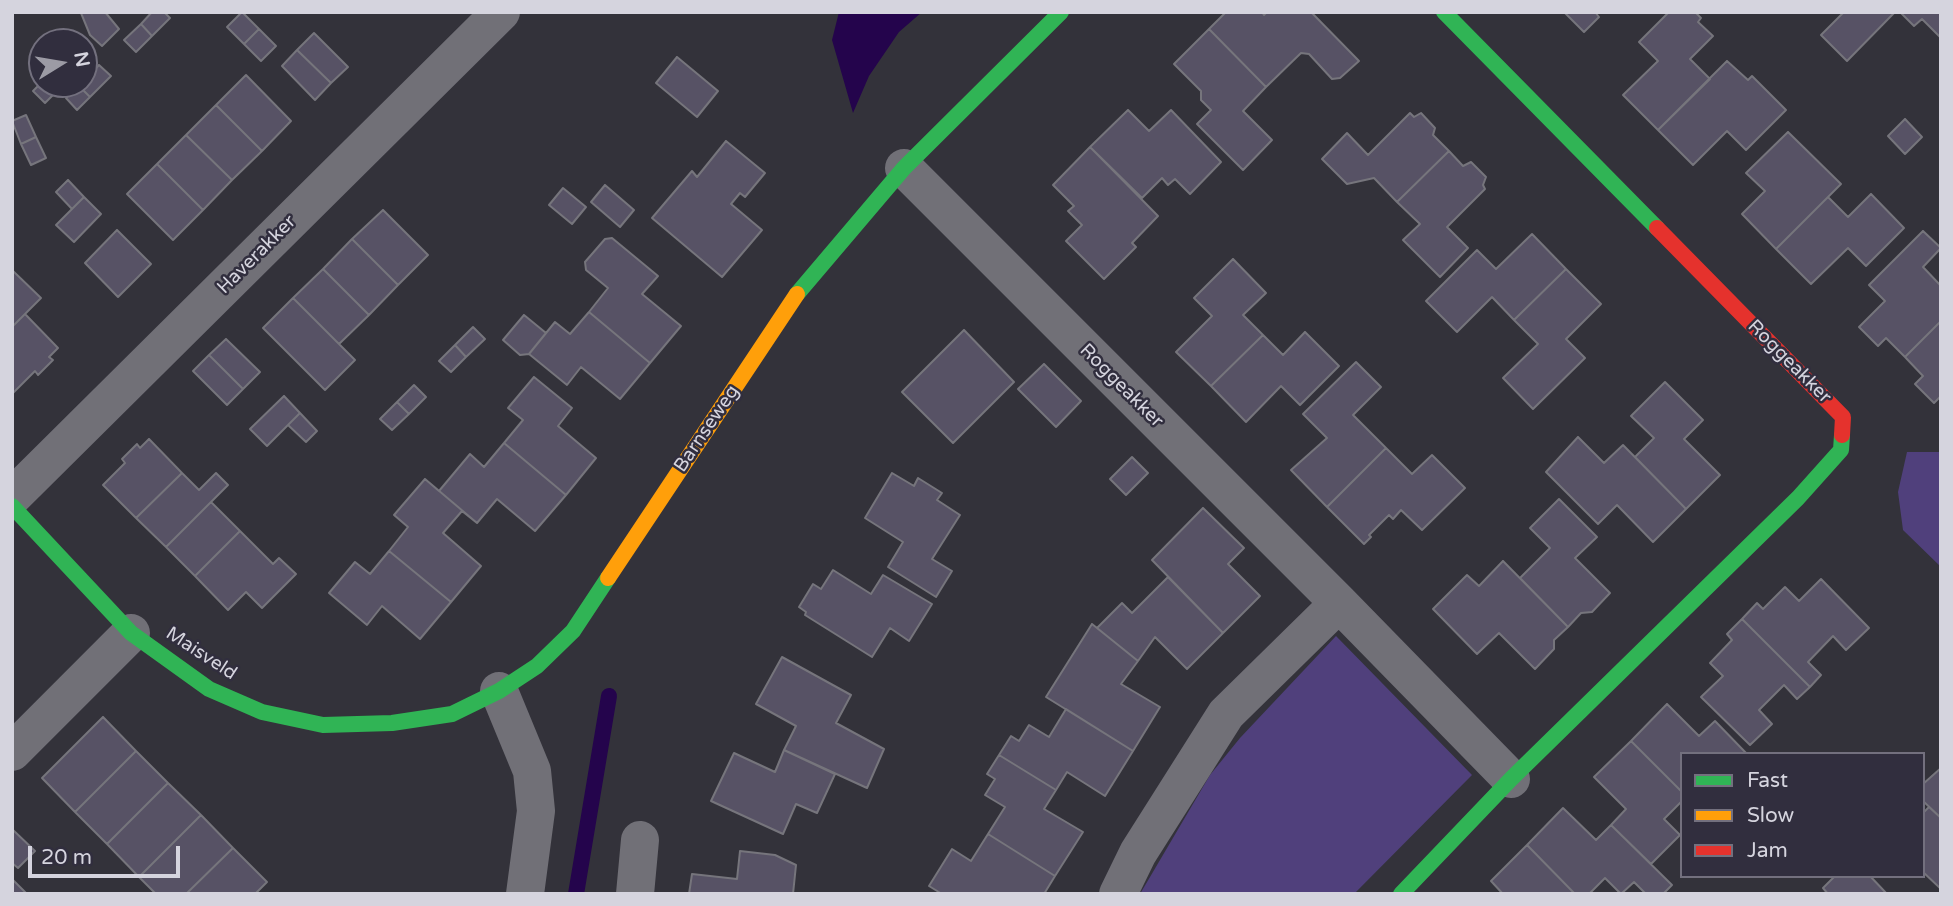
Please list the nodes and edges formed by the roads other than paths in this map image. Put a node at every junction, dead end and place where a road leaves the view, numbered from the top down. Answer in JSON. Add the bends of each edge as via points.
{"nodes":[{"id":1,"x":501,"y":12,"type":"edge"},
{"id":2,"x":1061,"y":12,"type":"edge"},
{"id":3,"x":1444,"y":12,"type":"edge"},
{"id":4,"x":904,"y":168,"type":"junction"},
{"id":5,"x":12,"y":497,"type":"edge"},
{"id":6,"x":12,"y":506,"type":"edge"},
{"id":7,"x":1339,"y":603,"type":"junction"},
{"id":8,"x":131,"y":633,"type":"junction"},
{"id":9,"x":499,"y":691,"type":"junction"},
{"id":10,"x":12,"y":752,"type":"edge"},
{"id":11,"x":1511,"y":779,"type":"junction"},
{"id":12,"x":640,"y":840,"type":"dead end"},
{"id":13,"x":525,"y":894,"type":"edge"},
{"id":14,"x":635,"y":894,"type":"edge"},
{"id":15,"x":1118,"y":894,"type":"edge"},
{"id":16,"x":1401,"y":894,"type":"edge"}],
"edges":[{"from":1,"to":5,"type":"street","name":"Haverakker"},
{"from":2,"to":4,"type":"street","name":"Barnseweg"},
{"from":3,"to":11,"type":"street","name":"Roggeakker","via":[[1843,417],[1841,450],[1798,498]]},
{"from":4,"to":7,"type":"street","name":"Roggeakker"},
{"from":4,"to":9,"type":"street","name":"Barnseweg","via":[[803,285],[573,631],[537,666]]},
{"from":6,"to":8,"type":"street","name":"Maisveld"},
{"from":7,"to":11,"type":"street","name":"Roggeakker"},
{"from":7,"to":15,"type":"street","via":[[1226,714],[1138,853]]},
{"from":8,"to":9,"type":"street","name":"Maisveld","via":[[209,689],[262,712],[323,725],[392,723],[452,714]]},
{"from":8,"to":10,"type":"street"},
{"from":9,"to":13,"type":"street","via":[[532,771],[536,811]]},
{"from":11,"to":16,"type":"street","name":"Roggeakker"},
{"from":12,"to":14,"type":"street"}]}
